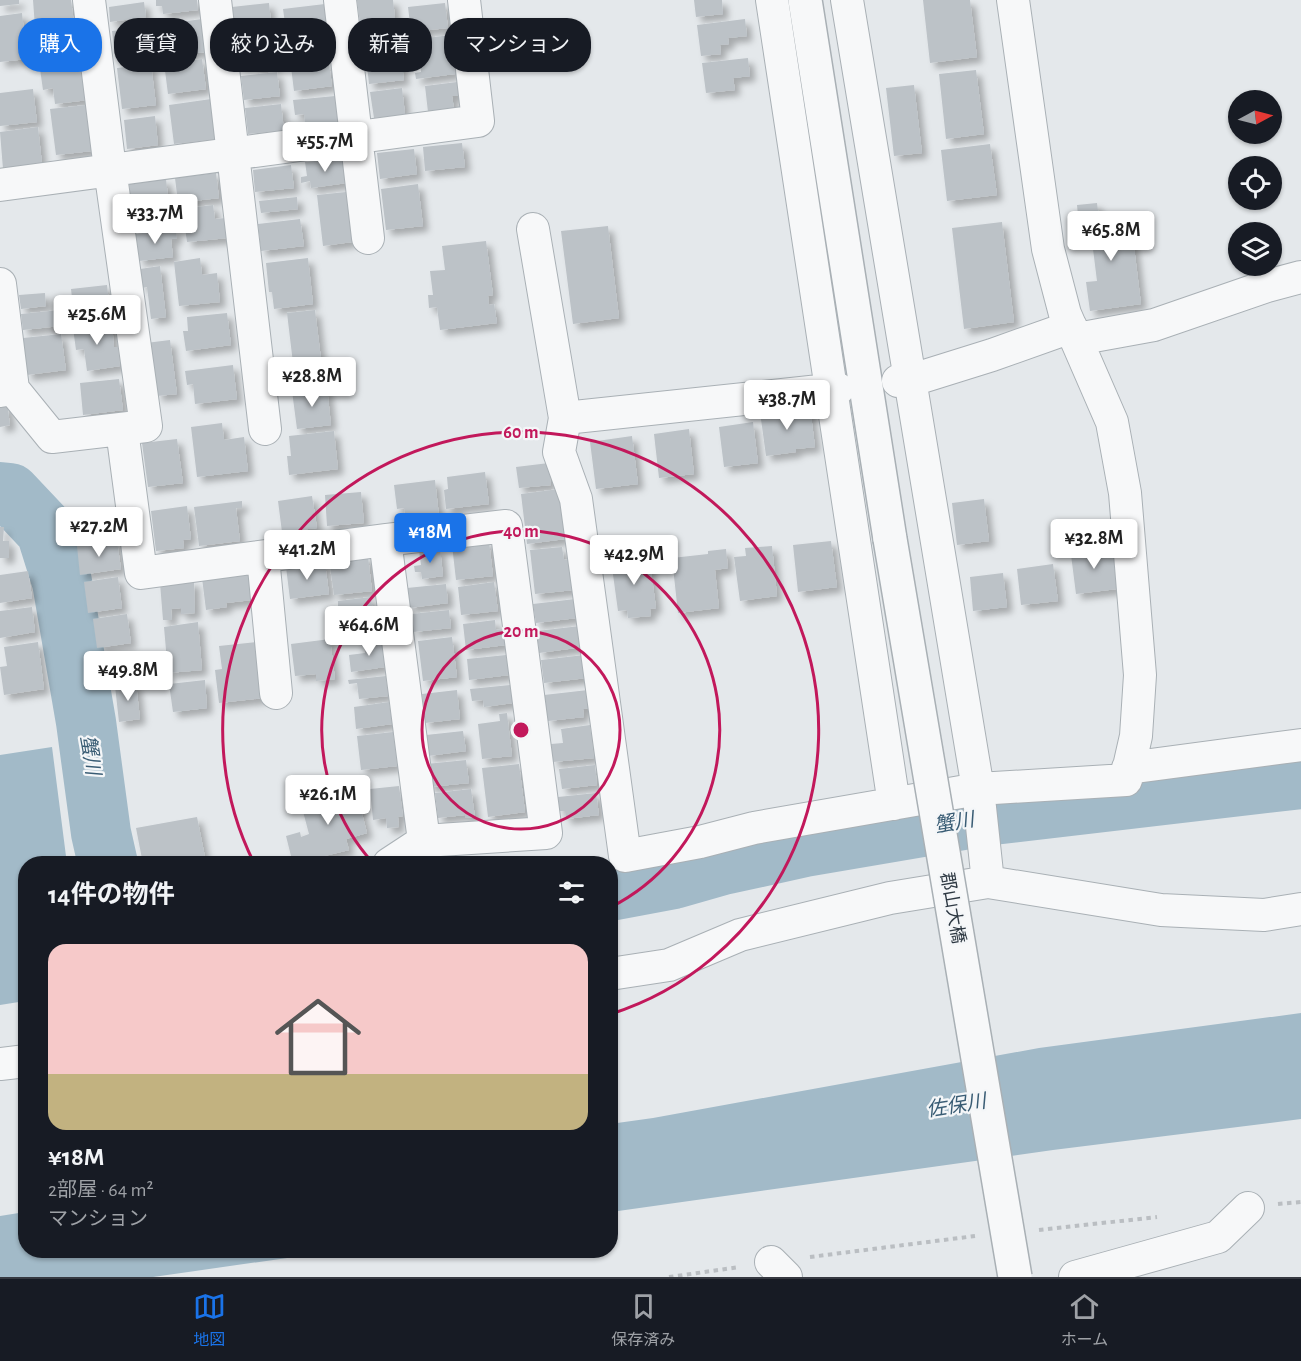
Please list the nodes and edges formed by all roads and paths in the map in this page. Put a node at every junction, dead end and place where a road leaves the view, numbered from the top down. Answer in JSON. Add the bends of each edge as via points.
{"nodes":[{"id":1,"x":89,"y":0,"type":"edge"},
{"id":2,"x":215,"y":0,"type":"edge"},
{"id":3,"x":340,"y":0,"type":"edge"},
{"id":4,"x":464,"y":0,"type":"edge"},
{"id":5,"x":772,"y":0,"type":"edge"},
{"id":6,"x":805,"y":0,"type":"edge"},
{"id":7,"x":847,"y":0,"type":"edge"},
{"id":8,"x":1013,"y":0,"type":"edge"},
{"id":9,"x":356,"y":138,"type":"junction"},
{"id":10,"x":233,"y":154,"type":"junction"},
{"id":11,"x":110,"y":169,"type":"junction"},
{"id":12,"x":0,"y":185,"type":"edge"},
{"id":13,"x":533,"y":230,"type":"dead end"},
{"id":14,"x":368,"y":238,"type":"dead end"},
{"id":15,"x":1301,"y":277,"type":"edge"},
{"id":16,"x":0,"y":284,"type":"edge"},
{"id":17,"x":1074,"y":333,"type":"junction"},
{"id":18,"x":905,"y":381,"type":"junction"},
{"id":19,"x":834,"y":389,"type":"junction"},
{"id":20,"x":6,"y":390,"type":"edge"},
{"id":21,"x":566,"y":418,"type":"junction"},
{"id":22,"x":266,"y":429,"type":"dead end"},
{"id":23,"x":122,"y":430,"type":"junction"},
{"id":24,"x":385,"y":540,"type":"junction"},
{"id":25,"x":263,"y":557,"type":"junction"},
{"id":26,"x":276,"y":693,"type":"dead end"},
{"id":27,"x":1301,"y":745,"type":"edge"},
{"id":28,"x":1128,"y":768,"type":"junction"},
{"id":29,"x":978,"y":789,"type":"junction"},
{"id":30,"x":894,"y":804,"type":"junction"},
{"id":31,"x":424,"y":841,"type":"junction"},
{"id":32,"x":401,"y":856,"type":"edge"},
{"id":33,"x":988,"y":882,"type":"junction"},
{"id":34,"x":1301,"y":909,"type":"edge"},
{"id":35,"x":618,"y":973,"type":"edge"},
{"id":36,"x":18,"y":1062,"type":"edge"},
{"id":37,"x":0,"y":1064,"type":"edge"},
{"id":38,"x":1248,"y":1208,"type":"dead end"},
{"id":39,"x":1015,"y":1277,"type":"edge"},
{"id":40,"x":1075,"y":1277,"type":"edge"}],
"edges":[{"from":1,"to":11,"type":"street"},
{"from":2,"to":10,"type":"street"},
{"from":3,"to":9,"type":"street"},
{"from":4,"to":9,"type":"street","via":[[478,121]]},
{"from":5,"to":19,"type":"street"},
{"from":6,"to":39,"type":"street","name":"郡山大橋","bridge":true},
{"from":7,"to":18,"type":"street"},
{"from":8,"to":17,"type":"street","via":[[1048,249]]},
{"from":9,"to":10,"type":"street"},
{"from":9,"to":14,"type":"street"},
{"from":10,"to":11,"type":"street"},
{"from":10,"to":22,"type":"street"},
{"from":11,"to":12,"type":"street"},
{"from":11,"to":23,"type":"street","via":[[146,426]]},
{"from":13,"to":21,"type":"street"},
{"from":15,"to":17,"type":"street","via":[[1154,326]]},
{"from":16,"to":20,"type":"street"},
{"from":17,"to":18,"type":"street"},
{"from":17,"to":28,"type":"street","via":[[1112,422],[1125,493],[1140,675],[1136,736]]},
{"from":18,"to":29,"type":"street"},
{"from":19,"to":21,"type":"street"},
{"from":19,"to":30,"type":"street"},
{"from":20,"to":23,"type":"street","via":[[52,437]]},
{"from":21,"to":30,"type":"street","via":[[559,452],[576,499],[625,856],[754,828]]},
{"from":23,"to":25,"type":"street","via":[[141,573]]},
{"from":24,"to":25,"type":"street"},
{"from":24,"to":31,"type":"street"},
{"from":24,"to":31,"type":"street","via":[[506,526],[546,833]]},
{"from":25,"to":26,"type":"street"},
{"from":27,"to":28,"type":"street"},
{"from":28,"to":29,"type":"street","via":[[1126,780]]},
{"from":29,"to":30,"type":"street"},
{"from":29,"to":33,"type":"street"},
{"from":31,"to":32,"type":"street"},
{"from":33,"to":34,"type":"street","via":[[1161,910],[1264,915]]},
{"from":33,"to":35,"type":"street","via":[[890,898],[740,934],[669,965]]},
{"from":36,"to":37,"type":"street"},
{"from":38,"to":40,"type":"street","via":[[1218,1237]]}]}
